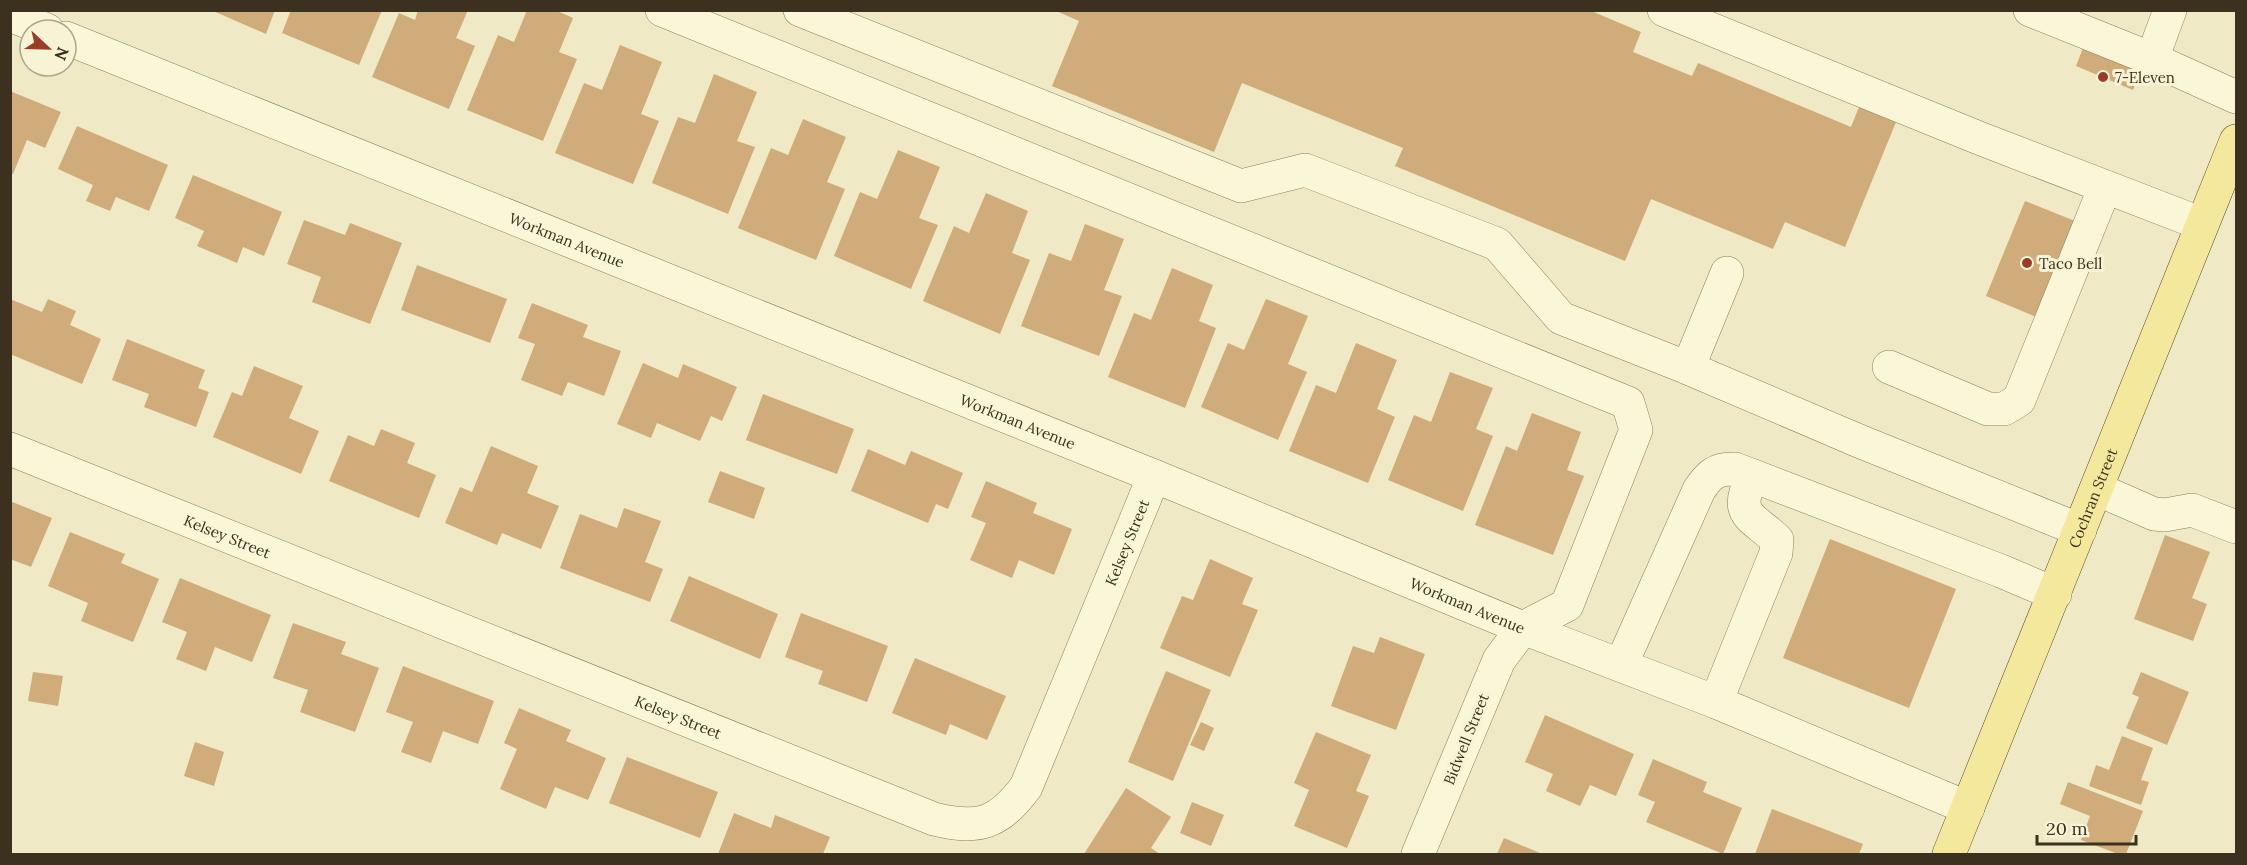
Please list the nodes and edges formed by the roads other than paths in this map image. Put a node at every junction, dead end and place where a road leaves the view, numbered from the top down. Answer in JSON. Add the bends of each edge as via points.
{"nodes":[{"id":1,"x":662,"y":10,"type":"edge"},
{"id":2,"x":800,"y":10,"type":"edge"},
{"id":3,"x":1664,"y":10,"type":"edge"},
{"id":4,"x":2030,"y":10,"type":"edge"},
{"id":5,"x":2170,"y":10,"type":"edge"},
{"id":6,"x":78,"y":43,"type":"edge"},
{"id":7,"x":2152,"y":59,"type":"junction"},
{"id":8,"x":2236,"y":97,"type":"edge"},
{"id":9,"x":2236,"y":141,"type":"edge"},
{"id":10,"x":2105,"y":187,"type":"junction"},
{"id":11,"x":2202,"y":224,"type":"junction"},
{"id":12,"x":1727,"y":273,"type":"dead end"},
{"id":13,"x":1889,"y":367,"type":"dead end"},
{"id":14,"x":1688,"y":368,"type":"junction"},
{"id":15,"x":10,"y":448,"type":"edge"},
{"id":16,"x":1154,"y":476,"type":"junction"},
{"id":17,"x":1753,"y":476,"type":"junction"},
{"id":18,"x":2097,"y":489,"type":"junction"},
{"id":19,"x":2236,"y":527,"type":"edge"},
{"id":20,"x":2080,"y":530,"type":"junction"},
{"id":21,"x":2055,"y":594,"type":"junction"},
{"id":22,"x":1523,"y":628,"type":"junction"},
{"id":23,"x":1621,"y":665,"type":"junction"},
{"id":24,"x":1716,"y":702,"type":"junction"},
{"id":25,"x":1968,"y":808,"type":"junction"},
{"id":26,"x":1418,"y":855,"type":"edge"},
{"id":27,"x":1949,"y":855,"type":"edge"}],
"edges":[{"from":1,"to":22,"type":"street","via":[[1628,403],[1636,430],[1567,605]]},
{"from":2,"to":14,"type":"street","via":[[1241,186],[1305,170],[1497,244],[1561,318]]},
{"from":3,"to":10,"type":"street"},
{"from":4,"to":7,"type":"street"},
{"from":5,"to":7,"type":"street"},
{"from":6,"to":16,"type":"street","name":"Workman Avenue"},
{"from":7,"to":8,"type":"street"},
{"from":9,"to":11,"type":"main road","name":"Cochran Street"},
{"from":10,"to":11,"type":"street"},
{"from":10,"to":13,"type":"street","via":[[2019,400],[2004,410],[1988,409]]},
{"from":11,"to":18,"type":"main road","name":"Cochran Street"},
{"from":12,"to":14,"type":"street"},
{"from":14,"to":20,"type":"street"},
{"from":15,"to":16,"type":"street","name":"Kelsey Street","via":[[923,814],[961,825],[987,822],[1010,808],[1026,787]]},
{"from":16,"to":22,"type":"street","name":"Workman Avenue"},
{"from":17,"to":21,"type":"street"},
{"from":17,"to":23,"type":"street","via":[[1722,468],[1709,476],[1699,490]]},
{"from":17,"to":24,"type":"street","via":[[1744,502],[1748,516],[1777,540],[1776,553]]},
{"from":18,"to":19,"type":"street","via":[[2154,514],[2192,510]]},
{"from":18,"to":20,"type":"main road","name":"Cochran Street"},
{"from":20,"to":21,"type":"main road","name":"Cochran Street"},
{"from":21,"to":25,"type":"main road","name":"Cochran Street"},
{"from":22,"to":23,"type":"street","name":"Workman Avenue"},
{"from":22,"to":26,"type":"street","name":"Bidwell Street","via":[[1498,660]]},
{"from":23,"to":24,"type":"street","name":"Workman Avenue"},
{"from":24,"to":25,"type":"street","name":"Workman Avenue"},
{"from":25,"to":27,"type":"main road","name":"Cochran Street"}]}
